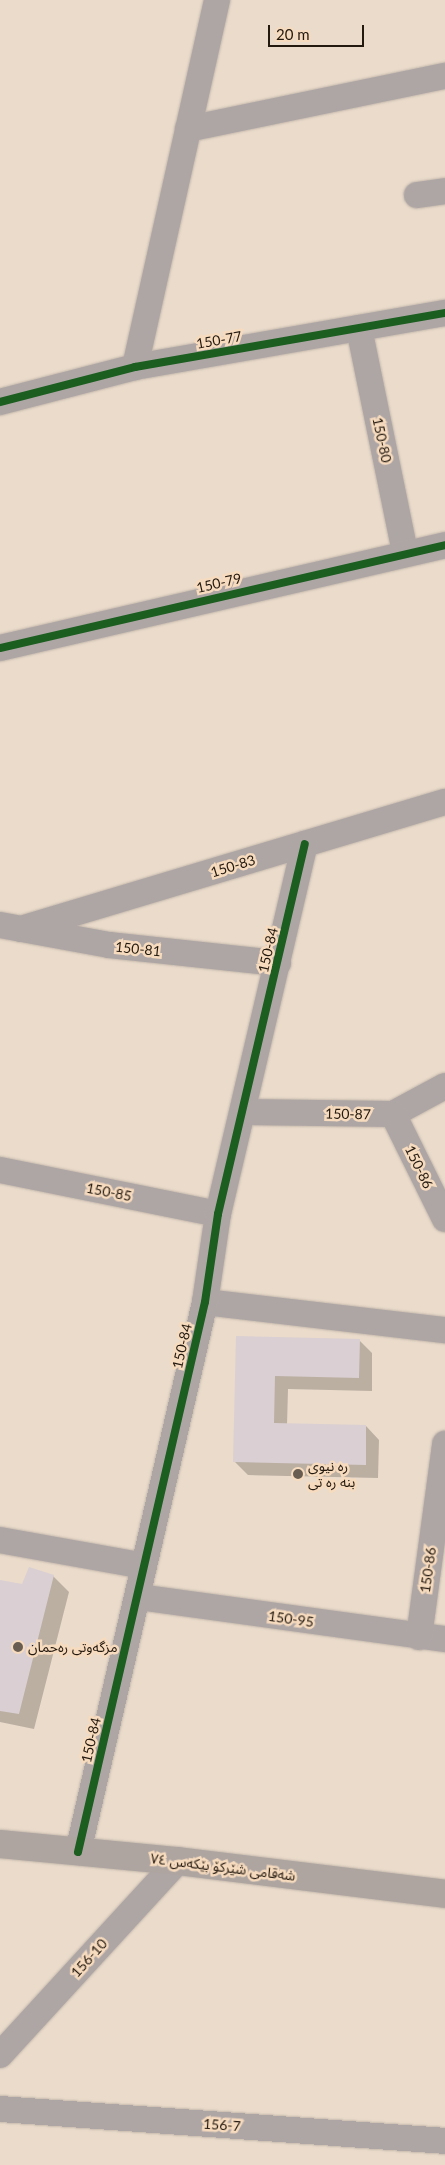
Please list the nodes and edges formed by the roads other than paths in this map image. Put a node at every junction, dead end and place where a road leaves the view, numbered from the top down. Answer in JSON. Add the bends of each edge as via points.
{"nodes":[{"id":1,"x":217,"y":0,"type":"edge"},
{"id":2,"x":445,"y":76,"type":"edge"},
{"id":3,"x":188,"y":129,"type":"junction"},
{"id":4,"x":445,"y":191,"type":"edge"},
{"id":5,"x":417,"y":195,"type":"dead end"},
{"id":6,"x":445,"y":313,"type":"edge"},
{"id":7,"x":359,"y":328,"type":"junction"},
{"id":8,"x":134,"y":368,"type":"junction"},
{"id":9,"x":0,"y":402,"type":"edge"},
{"id":10,"x":445,"y":545,"type":"edge"},
{"id":11,"x":405,"y":552,"type":"junction"},
{"id":12,"x":0,"y":648,"type":"edge"},
{"id":13,"x":445,"y":802,"type":"edge"},
{"id":14,"x":305,"y":844,"type":"junction"},
{"id":15,"x":10,"y":927,"type":"edge"},
{"id":16,"x":278,"y":964,"type":"junction"},
{"id":17,"x":445,"y":1086,"type":"edge"},
{"id":18,"x":244,"y":1112,"type":"junction"},
{"id":19,"x":393,"y":1114,"type":"junction"},
{"id":20,"x":0,"y":1170,"type":"edge"},
{"id":21,"x":218,"y":1214,"type":"junction"},
{"id":22,"x":445,"y":1219,"type":"edge"},
{"id":23,"x":205,"y":1302,"type":"junction"},
{"id":24,"x":445,"y":1330,"type":"edge"},
{"id":25,"x":445,"y":1452,"type":"edge"},
{"id":26,"x":0,"y":1540,"type":"edge"},
{"id":27,"x":144,"y":1566,"type":"junction"},
{"id":28,"x":138,"y":1597,"type":"junction"},
{"id":29,"x":419,"y":1637,"type":"junction"},
{"id":30,"x":445,"y":1639,"type":"edge"},
{"id":31,"x":0,"y":1844,"type":"edge"},
{"id":32,"x":78,"y":1852,"type":"junction"},
{"id":33,"x":178,"y":1860,"type":"junction"},
{"id":34,"x":445,"y":1894,"type":"edge"},
{"id":35,"x":0,"y":2055,"type":"edge"},
{"id":36,"x":0,"y":2109,"type":"edge"},
{"id":37,"x":445,"y":2142,"type":"edge"}],
"edges":[{"from":1,"to":3,"type":"street"},
{"from":2,"to":3,"type":"street"},
{"from":3,"to":8,"type":"street"},
{"from":4,"to":5,"type":"street"},
{"from":6,"to":7,"type":"street","name":"150-77"},
{"from":7,"to":8,"type":"street","name":"150-77"},
{"from":7,"to":11,"type":"street","name":"150-80"},
{"from":8,"to":9,"type":"street","name":"150-77"},
{"from":10,"to":11,"type":"street","name":"150-79"},
{"from":11,"to":12,"type":"street","name":"150-79"},
{"from":13,"to":14,"type":"street","name":"150-83"},
{"from":14,"to":15,"type":"street","name":"150-83"},
{"from":14,"to":16,"type":"street","name":"150-84"},
{"from":15,"to":16,"type":"street","name":"150-81","via":[[109,945]]},
{"from":16,"to":18,"type":"street","name":"150-84"},
{"from":17,"to":19,"type":"street","name":"150-87"},
{"from":18,"to":19,"type":"street","name":"150-87"},
{"from":18,"to":21,"type":"street","name":"150-84"},
{"from":19,"to":22,"type":"street","name":"150-86"},
{"from":20,"to":21,"type":"street","name":"150-85"},
{"from":21,"to":23,"type":"street","name":"150-84"},
{"from":23,"to":24,"type":"street"},
{"from":23,"to":27,"type":"street","name":"150-84"},
{"from":25,"to":29,"type":"street","name":"150-86"},
{"from":26,"to":27,"type":"street"},
{"from":27,"to":28,"type":"street","name":"150-84"},
{"from":28,"to":29,"type":"street","name":"150-95"},
{"from":28,"to":32,"type":"street","name":"150-84"},
{"from":29,"to":30,"type":"street","name":"150-95"},
{"from":31,"to":32,"type":"street","name":"شەقامی شێرکۆ بێکەس ٧٤"},
{"from":32,"to":33,"type":"street","name":"شەقامی شێرکۆ بێکەس ٧٤"},
{"from":33,"to":34,"type":"street","name":"شەقامی شێرکۆ بێکەس ٧٤"},
{"from":33,"to":35,"type":"street","name":"156-10"},
{"from":36,"to":37,"type":"street","name":"156-7"}]}
